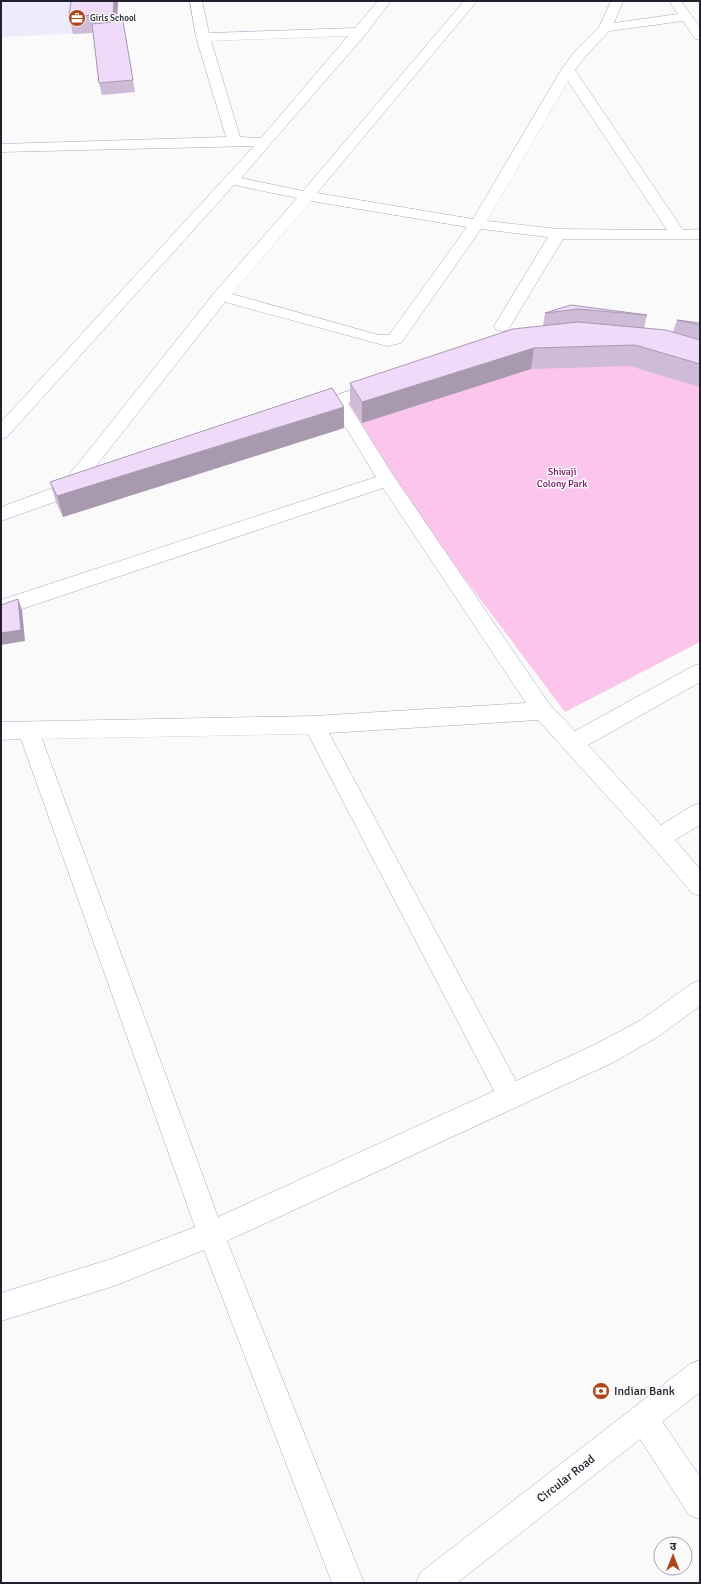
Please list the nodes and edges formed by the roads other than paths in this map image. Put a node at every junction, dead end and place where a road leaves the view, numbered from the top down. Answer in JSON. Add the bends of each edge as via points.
{"nodes":[{"id":1,"x":196,"y":1,"type":"edge"},
{"id":2,"x":385,"y":1,"type":"edge"},
{"id":3,"x":471,"y":1,"type":"edge"},
{"id":4,"x":617,"y":1,"type":"edge"},
{"id":5,"x":675,"y":1,"type":"edge"},
{"id":6,"x":686,"y":17,"type":"junction"},
{"id":7,"x":605,"y":28,"type":"junction"},
{"id":8,"x":360,"y":32,"type":"junction"},
{"id":9,"x":700,"y":36,"type":"edge"},
{"id":10,"x":203,"y":37,"type":"junction"},
{"id":11,"x":568,"y":70,"type":"junction"},
{"id":12,"x":234,"y":141,"type":"junction"},
{"id":13,"x":265,"y":142,"type":"junction"},
{"id":14,"x":1,"y":148,"type":"edge"},
{"id":15,"x":231,"y":180,"type":"junction"},
{"id":16,"x":307,"y":196,"type":"junction"},
{"id":17,"x":477,"y":224,"type":"junction"},
{"id":18,"x":558,"y":234,"type":"junction"},
{"id":19,"x":678,"y":234,"type":"junction"},
{"id":20,"x":700,"y":234,"type":"edge"},
{"id":21,"x":221,"y":296,"type":"junction"},
{"id":22,"x":502,"y":326,"type":"dead end"},
{"id":23,"x":393,"y":382,"type":"edge"},
{"id":24,"x":338,"y":401,"type":"junction"},
{"id":25,"x":293,"y":415,"type":"edge"},
{"id":26,"x":1,"y":433,"type":"edge"},
{"id":27,"x":98,"y":479,"type":"edge"},
{"id":28,"x":387,"y":480,"type":"junction"},
{"id":29,"x":68,"y":489,"type":"junction"},
{"id":30,"x":1,"y":514,"type":"edge"},
{"id":31,"x":1,"y":608,"type":"edge"},
{"id":32,"x":700,"y":672,"type":"edge"},
{"id":33,"x":543,"y":711,"type":"junction"},
{"id":34,"x":314,"y":725,"type":"junction"},
{"id":35,"x":28,"y":730,"type":"junction"},
{"id":36,"x":1,"y":731,"type":"edge"},
{"id":37,"x":573,"y":743,"type":"junction"},
{"id":38,"x":700,"y":813,"type":"edge"},
{"id":39,"x":659,"y":838,"type":"junction"},
{"id":40,"x":700,"y":886,"type":"edge"},
{"id":41,"x":700,"y":992,"type":"edge"},
{"id":42,"x":511,"y":1097,"type":"junction"},
{"id":43,"x":211,"y":1234,"type":"junction"},
{"id":44,"x":1,"y":1307,"type":"edge"},
{"id":45,"x":700,"y":1374,"type":"edge"},
{"id":46,"x":643,"y":1418,"type":"junction"},
{"id":47,"x":700,"y":1504,"type":"edge"},
{"id":48,"x":348,"y":1583,"type":"edge"},
{"id":49,"x":432,"y":1583,"type":"edge"}],
"edges":[{"from":1,"to":10,"type":"street"},
{"from":2,"to":8,"type":"street"},
{"from":3,"to":16,"type":"street"},
{"from":4,"to":7,"type":"street"},
{"from":5,"to":6,"type":"street"},
{"from":6,"to":7,"type":"street"},
{"from":6,"to":9,"type":"street"},
{"from":7,"to":11,"type":"street"},
{"from":8,"to":10,"type":"street"},
{"from":8,"to":13,"type":"street"},
{"from":10,"to":12,"type":"street"},
{"from":11,"to":17,"type":"street"},
{"from":11,"to":19,"type":"street"},
{"from":12,"to":13,"type":"street"},
{"from":12,"to":14,"type":"street"},
{"from":13,"to":15,"type":"street"},
{"from":15,"to":16,"type":"street"},
{"from":15,"to":26,"type":"street"},
{"from":16,"to":17,"type":"street"},
{"from":16,"to":21,"type":"street"},
{"from":17,"to":18,"type":"street"},
{"from":17,"to":21,"type":"street","via":[[392,341],[379,340]]},
{"from":18,"to":19,"type":"street"},
{"from":18,"to":22,"type":"street"},
{"from":19,"to":20,"type":"street"},
{"from":21,"to":29,"type":"street"},
{"from":23,"to":24,"type":"street"},
{"from":24,"to":25,"type":"street"},
{"from":24,"to":28,"type":"street"},
{"from":27,"to":29,"type":"street"},
{"from":28,"to":31,"type":"street"},
{"from":28,"to":33,"type":"street"},
{"from":29,"to":30,"type":"street"},
{"from":32,"to":37,"type":"street"},
{"from":33,"to":34,"type":"street"},
{"from":33,"to":37,"type":"street"},
{"from":34,"to":35,"type":"street"},
{"from":34,"to":42,"type":"street"},
{"from":35,"to":36,"type":"street"},
{"from":35,"to":43,"type":"street"},
{"from":37,"to":39,"type":"street"},
{"from":38,"to":39,"type":"street"},
{"from":39,"to":40,"type":"street"},
{"from":41,"to":42,"type":"street","via":[[650,1028],[605,1053]]},
{"from":42,"to":43,"type":"street"},
{"from":43,"to":44,"type":"street","via":[[114,1272]]},
{"from":43,"to":48,"type":"street"},
{"from":45,"to":46,"type":"street","name":"Circular Road"},
{"from":46,"to":47,"type":"street"},
{"from":46,"to":49,"type":"street","name":"Circular Road"}]}
